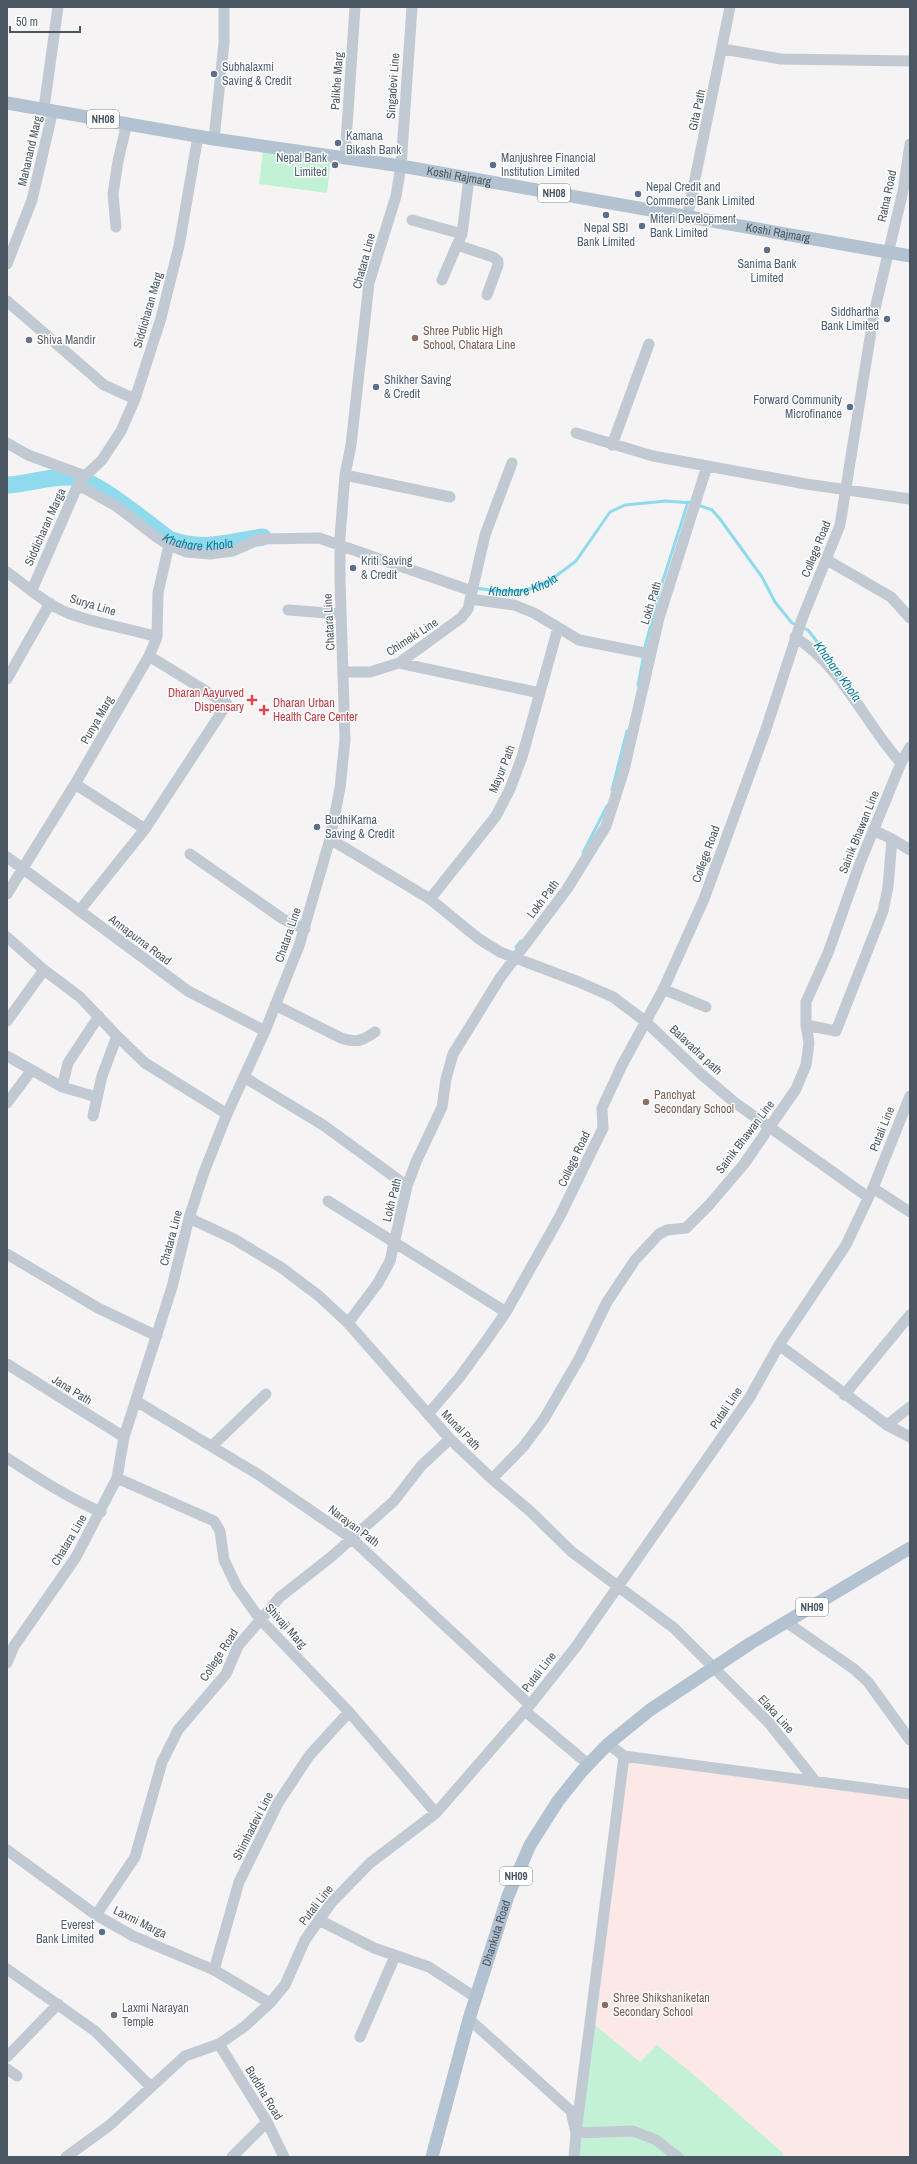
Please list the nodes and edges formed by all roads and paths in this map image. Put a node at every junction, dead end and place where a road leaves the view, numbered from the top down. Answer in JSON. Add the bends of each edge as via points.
{"nodes":[{"id":1,"x":58,"y":7,"type":"edge"},
{"id":2,"x":224,"y":7,"type":"edge"},
{"id":3,"x":355,"y":7,"type":"edge"},
{"id":4,"x":412,"y":7,"type":"edge"},
{"id":5,"x":730,"y":7,"type":"edge"},
{"id":6,"x":723,"y":49,"type":"junction"},
{"id":7,"x":910,"y":61,"type":"edge"},
{"id":8,"x":7,"y":103,"type":"edge"},
{"id":9,"x":48,"y":109,"type":"junction"},
{"id":10,"x":127,"y":123,"type":"junction"},
{"id":11,"x":198,"y":136,"type":"junction"},
{"id":12,"x":214,"y":139,"type":"junction"},
{"id":13,"x":910,"y":144,"type":"edge"},
{"id":14,"x":345,"y":157,"type":"junction"},
{"id":15,"x":401,"y":166,"type":"junction"},
{"id":16,"x":469,"y":178,"type":"junction"},
{"id":17,"x":686,"y":218,"type":"junction"},
{"id":18,"x":412,"y":220,"type":"dead end"},
{"id":19,"x":116,"y":227,"type":"dead end"},
{"id":20,"x":462,"y":234,"type":"junction"},
{"id":21,"x":457,"y":245,"type":"junction"},
{"id":22,"x":888,"y":252,"type":"junction"},
{"id":23,"x":910,"y":256,"type":"edge"},
{"id":24,"x":7,"y":264,"type":"edge"},
{"id":25,"x":442,"y":280,"type":"dead end"},
{"id":26,"x":487,"y":295,"type":"dead end"},
{"id":27,"x":7,"y":301,"type":"edge"},
{"id":28,"x":649,"y":344,"type":"dead end"},
{"id":29,"x":135,"y":399,"type":"junction"},
{"id":30,"x":576,"y":433,"type":"dead end"},
{"id":31,"x":7,"y":443,"type":"edge"},
{"id":32,"x":612,"y":445,"type":"junction"},
{"id":33,"x":512,"y":463,"type":"dead end"},
{"id":34,"x":707,"y":466,"type":"junction"},
{"id":35,"x":345,"y":475,"type":"junction"},
{"id":36,"x":80,"y":482,"type":"junction"},
{"id":37,"x":847,"y":489,"type":"junction"},
{"id":38,"x":450,"y":497,"type":"dead end"},
{"id":39,"x":910,"y":499,"type":"edge"},
{"id":40,"x":340,"y":541,"type":"junction"},
{"id":41,"x":169,"y":545,"type":"junction"},
{"id":42,"x":827,"y":560,"type":"junction"},
{"id":43,"x":7,"y":572,"type":"edge"},
{"id":44,"x":32,"y":590,"type":"junction"},
{"id":45,"x":472,"y":591,"type":"junction"},
{"id":46,"x":50,"y":603,"type":"junction"},
{"id":47,"x":288,"y":610,"type":"dead end"},
{"id":48,"x":342,"y":614,"type":"junction"},
{"id":49,"x":910,"y":618,"type":"edge"},
{"id":50,"x":558,"y":628,"type":"junction"},
{"id":51,"x":796,"y":636,"type":"junction"},
{"id":52,"x":157,"y":637,"type":"junction"},
{"id":53,"x":650,"y":654,"type":"junction"},
{"id":54,"x":149,"y":656,"type":"junction"},
{"id":55,"x":399,"y":663,"type":"junction"},
{"id":56,"x":344,"y":672,"type":"junction"},
{"id":57,"x":7,"y":679,"type":"edge"},
{"id":58,"x":540,"y":693,"type":"junction"},
{"id":59,"x":906,"y":755,"type":"edge"},
{"id":60,"x":75,"y":784,"type":"junction"},
{"id":61,"x":145,"y":829,"type":"junction"},
{"id":62,"x":873,"y":830,"type":"junction"},
{"id":63,"x":330,"y":839,"type":"junction"},
{"id":64,"x":892,"y":839,"type":"junction"},
{"id":65,"x":910,"y":850,"type":"edge"},
{"id":66,"x":190,"y":854,"type":"dead end"},
{"id":67,"x":7,"y":857,"type":"edge"},
{"id":68,"x":24,"y":869,"type":"junction"},
{"id":69,"x":7,"y":894,"type":"edge"},
{"id":70,"x":430,"y":899,"type":"junction"},
{"id":71,"x":80,"y":910,"type":"junction"},
{"id":72,"x":305,"y":929,"type":"junction"},
{"id":73,"x":7,"y":937,"type":"edge"},
{"id":74,"x":514,"y":959,"type":"junction"},
{"id":75,"x":44,"y":970,"type":"junction"},
{"id":76,"x":663,"y":989,"type":"junction"},
{"id":77,"x":275,"y":1005,"type":"junction"},
{"id":78,"x":706,"y":1007,"type":"dead end"},
{"id":79,"x":99,"y":1016,"type":"junction"},
{"id":80,"x":7,"y":1021,"type":"edge"},
{"id":81,"x":646,"y":1022,"type":"junction"},
{"id":82,"x":806,"y":1025,"type":"junction"},
{"id":83,"x":265,"y":1031,"type":"junction"},
{"id":84,"x":375,"y":1032,"type":"dead end"},
{"id":85,"x":117,"y":1036,"type":"junction"},
{"id":86,"x":7,"y":1056,"type":"edge"},
{"id":87,"x":31,"y":1071,"type":"junction"},
{"id":88,"x":244,"y":1077,"type":"junction"},
{"id":89,"x":62,"y":1088,"type":"junction"},
{"id":90,"x":910,"y":1096,"type":"edge"},
{"id":91,"x":97,"y":1097,"type":"junction"},
{"id":92,"x":7,"y":1103,"type":"edge"},
{"id":93,"x":227,"y":1114,"type":"junction"},
{"id":94,"x":93,"y":1116,"type":"dead end"},
{"id":95,"x":770,"y":1128,"type":"junction"},
{"id":96,"x":407,"y":1186,"type":"junction"},
{"id":97,"x":870,"y":1192,"type":"junction"},
{"id":98,"x":328,"y":1201,"type":"dead end"},
{"id":99,"x":910,"y":1212,"type":"edge"},
{"id":100,"x":189,"y":1218,"type":"junction"},
{"id":101,"x":395,"y":1242,"type":"junction"},
{"id":102,"x":7,"y":1254,"type":"edge"},
{"id":103,"x":506,"y":1312,"type":"junction"},
{"id":104,"x":910,"y":1315,"type":"edge"},
{"id":105,"x":348,"y":1323,"type":"junction"},
{"id":106,"x":157,"y":1336,"type":"junction"},
{"id":107,"x":779,"y":1345,"type":"junction"},
{"id":108,"x":7,"y":1364,"type":"edge"},
{"id":109,"x":266,"y":1394,"type":"dead end"},
{"id":110,"x":844,"y":1395,"type":"junction"},
{"id":111,"x":136,"y":1401,"type":"junction"},
{"id":112,"x":910,"y":1407,"type":"edge"},
{"id":113,"x":428,"y":1414,"type":"junction"},
{"id":114,"x":887,"y":1425,"type":"junction"},
{"id":115,"x":124,"y":1437,"type":"junction"},
{"id":116,"x":910,"y":1437,"type":"edge"},
{"id":117,"x":450,"y":1439,"type":"junction"},
{"id":118,"x":212,"y":1446,"type":"junction"},
{"id":119,"x":7,"y":1458,"type":"edge"},
{"id":120,"x":117,"y":1478,"type":"junction"},
{"id":121,"x":492,"y":1479,"type":"junction"},
{"id":122,"x":101,"y":1512,"type":"junction"},
{"id":123,"x":351,"y":1538,"type":"junction"},
{"id":124,"x":910,"y":1548,"type":"edge"},
{"id":125,"x":618,"y":1586,"type":"junction"},
{"id":126,"x":260,"y":1619,"type":"junction"},
{"id":127,"x":786,"y":1622,"type":"junction"},
{"id":128,"x":10,"y":1644,"type":"edge"},
{"id":129,"x":7,"y":1663,"type":"edge"},
{"id":130,"x":714,"y":1667,"type":"junction"},
{"id":131,"x":528,"y":1708,"type":"junction"},
{"id":132,"x":349,"y":1712,"type":"junction"},
{"id":133,"x":910,"y":1740,"type":"edge"},
{"id":134,"x":608,"y":1744,"type":"junction"},
{"id":135,"x":624,"y":1756,"type":"junction"},
{"id":136,"x":588,"y":1764,"type":"junction"},
{"id":137,"x":816,"y":1782,"type":"junction"},
{"id":138,"x":910,"y":1794,"type":"edge"},
{"id":139,"x":436,"y":1813,"type":"junction"},
{"id":140,"x":7,"y":1850,"type":"edge"},
{"id":141,"x":96,"y":1915,"type":"junction"},
{"id":142,"x":319,"y":1920,"type":"junction"},
{"id":143,"x":395,"y":1956,"type":"junction"},
{"id":144,"x":7,"y":1969,"type":"edge"},
{"id":145,"x":214,"y":1970,"type":"junction"},
{"id":146,"x":475,"y":1997,"type":"junction"},
{"id":147,"x":270,"y":2003,"type":"junction"},
{"id":148,"x":58,"y":2004,"type":"junction"},
{"id":149,"x":468,"y":2019,"type":"junction"},
{"id":150,"x":360,"y":2037,"type":"dead end"},
{"id":151,"x":219,"y":2044,"type":"junction"},
{"id":152,"x":7,"y":2057,"type":"edge"},
{"id":153,"x":7,"y":2069,"type":"edge"},
{"id":154,"x":18,"y":2076,"type":"dead end"},
{"id":155,"x":151,"y":2087,"type":"junction"},
{"id":156,"x":267,"y":2122,"type":"junction"},
{"id":157,"x":576,"y":2133,"type":"junction"},
{"id":158,"x":66,"y":2157,"type":"edge"},
{"id":159,"x":232,"y":2157,"type":"edge"},
{"id":160,"x":284,"y":2157,"type":"edge"},
{"id":161,"x":432,"y":2157,"type":"edge"},
{"id":162,"x":574,"y":2157,"type":"edge"},
{"id":163,"x":678,"y":2157,"type":"edge"}],
"edges":[{"from":1,"to":9,"type":"street","name":"Mahanand Marg"},
{"from":2,"to":12,"type":"street","via":[[224,43]]},
{"from":3,"to":14,"type":"street","name":"Palikhe Marg"},
{"from":4,"to":15,"type":"street","name":"Singadevi Line"},
{"from":5,"to":6,"type":"street","name":"Gita Path"},
{"from":6,"to":7,"type":"street","via":[[781,59]]},
{"from":6,"to":17,"type":"street","name":"Gita Path"},
{"from":8,"to":9,"type":"main road","name":"Koshi Rajmarg","number":"NH08"},
{"from":9,"to":10,"type":"main road","name":"Koshi Rajmarg","number":"NH08"},
{"from":9,"to":24,"type":"street","name":"Mahanand Marg","via":[[32,200]]},
{"from":10,"to":11,"type":"main road","name":"Koshi Rajmarg","number":"NH08"},
{"from":10,"to":19,"type":"street","via":[[113,194]]},
{"from":11,"to":12,"type":"main road","name":"Koshi Rajmarg","number":"NH08"},
{"from":11,"to":29,"type":"street","name":"Siddicharan Marg","via":[[179,246],[161,318]]},
{"from":12,"to":14,"type":"main road","name":"Koshi Rajmarg","number":"NH08"},
{"from":13,"to":22,"type":"street","name":"Ratna Road","via":[[903,191]]},
{"from":14,"to":15,"type":"main road","name":"Koshi Rajmarg","number":"NH08"},
{"from":15,"to":16,"type":"main road","name":"Koshi Rajmarg","number":"NH08"},
{"from":15,"to":35,"type":"street","name":"Chatara Line","via":[[396,196],[369,283],[352,437]]},
{"from":16,"to":17,"type":"main road","name":"Koshi Rajmarg","number":"NH08"},
{"from":16,"to":20,"type":"street"},
{"from":17,"to":22,"type":"main road","name":"Koshi Rajmarg","number":"NH08"},
{"from":18,"to":20,"type":"street"},
{"from":20,"to":21,"type":"street"},
{"from":21,"to":25,"type":"street"},
{"from":21,"to":26,"type":"street","via":[[498,261]]},
{"from":22,"to":23,"type":"main road","name":"Koshi Rajmarg","number":"NH08"},
{"from":22,"to":37,"type":"street","name":"College Road","via":[[870,336]]},
{"from":27,"to":29,"type":"street","via":[[104,385]]},
{"from":28,"to":32,"type":"street"},
{"from":29,"to":36,"type":"street","name":"Siddicharan Marg","via":[[121,431],[102,460]]},
{"from":30,"to":32,"type":"street"},
{"from":31,"to":36,"type":"street"},
{"from":32,"to":34,"type":"street"},
{"from":33,"to":45,"type":"street","name":"Chimeki Line","via":[[485,535]]},
{"from":34,"to":37,"type":"street"},
{"from":34,"to":53,"type":"street","name":"Lokh Path"},
{"from":35,"to":38,"type":"street"},
{"from":35,"to":40,"type":"street","name":"Chatara Line"},
{"from":36,"to":41,"type":"street","via":[[84,488],[116,506]]},
{"from":36,"to":44,"type":"street","name":"Siddicharan Marga"},
{"from":37,"to":39,"type":"street"},
{"from":37,"to":42,"type":"street","name":"College Road","via":[[840,525]]},
{"from":40,"to":41,"type":"street","via":[[319,538],[260,539],[233,551],[210,554],[186,552]]},
{"from":40,"to":45,"type":"street"},
{"from":40,"to":48,"type":"street","name":"Chatara Line"},
{"from":41,"to":52,"type":"street","name":"Punya Marg","via":[[158,593]]},
{"from":42,"to":49,"type":"street","via":[[890,597]]},
{"from":42,"to":51,"type":"street","name":"College Road"},
{"from":43,"to":44,"type":"street","name":"Surya Line"},
{"from":44,"to":46,"type":"street","name":"Surya Line"},
{"from":45,"to":50,"type":"street","via":[[514,604]]},
{"from":45,"to":55,"type":"street","name":"Chimeki Line","via":[[468,609],[461,618]]},
{"from":46,"to":52,"type":"street","name":"Surya Line","via":[[91,621]]},
{"from":46,"to":57,"type":"street"},
{"from":47,"to":48,"type":"street"},
{"from":48,"to":56,"type":"street","name":"Chatara Line"},
{"from":50,"to":53,"type":"street","via":[[579,640]]},
{"from":50,"to":58,"type":"street","name":"Mayur Path"},
{"from":51,"to":59,"type":"street","via":[[813,648],[841,680],[875,731]]},
{"from":51,"to":76,"type":"street","name":"College Road","via":[[765,732],[704,899]]},
{"from":52,"to":54,"type":"street","name":"Punya Marg"},
{"from":53,"to":74,"type":"street","name":"Lokh Path","via":[[624,770],[606,826],[567,889]]},
{"from":54,"to":60,"type":"street","name":"Punya Marg"},
{"from":54,"to":61,"type":"street","via":[[227,704]]},
{"from":55,"to":56,"type":"street","name":"Chimeki Line","via":[[370,672]]},
{"from":55,"to":58,"type":"street"},
{"from":56,"to":63,"type":"street","name":"Chatara Line","via":[[345,740],[340,788]]},
{"from":58,"to":70,"type":"street","name":"Mayur Path","via":[[522,757],[496,816]]},
{"from":59,"to":62,"type":"street","name":"Sainik Bhawan Line"},
{"from":60,"to":61,"type":"street"},
{"from":60,"to":68,"type":"street","name":"Punya Marg"},
{"from":61,"to":71,"type":"street"},
{"from":62,"to":64,"type":"street"},
{"from":62,"to":82,"type":"street","name":"Sainik Bhawan Line","via":[[828,953],[806,1002]]},
{"from":63,"to":70,"type":"street","name":"Balavadra path"},
{"from":63,"to":72,"type":"street","name":"Chatara Line"},
{"from":64,"to":65,"type":"street"},
{"from":64,"to":82,"type":"street","via":[[883,911],[836,1032]]},
{"from":66,"to":72,"type":"street","via":[[283,919]]},
{"from":67,"to":68,"type":"street","name":"Annapurna Road"},
{"from":68,"to":69,"type":"street","name":"Punya Marg"},
{"from":68,"to":71,"type":"street","name":"Annapurna Road"},
{"from":70,"to":74,"type":"street","name":"Balavadra path","via":[[479,939]]},
{"from":71,"to":83,"type":"street","name":"Annapurna Road","via":[[188,991]]},
{"from":72,"to":77,"type":"street","name":"Chatara Line"},
{"from":73,"to":75,"type":"street"},
{"from":74,"to":81,"type":"street","name":"Balavadra path","via":[[613,997]]},
{"from":74,"to":96,"type":"street","name":"Lokh Path","via":[[453,1054],[442,1107]]},
{"from":75,"to":79,"type":"street","via":[[80,996]]},
{"from":75,"to":80,"type":"street"},
{"from":76,"to":78,"type":"street"},
{"from":76,"to":81,"type":"street","name":"College Road"},
{"from":77,"to":83,"type":"street","name":"Chatara Line"},
{"from":77,"to":84,"type":"street","via":[[351,1041],[364,1040]]},
{"from":79,"to":85,"type":"street"},
{"from":79,"to":89,"type":"street","via":[[68,1063]]},
{"from":81,"to":95,"type":"street","name":"Balavadra path","via":[[700,1074]]},
{"from":81,"to":103,"type":"street","name":"College Road","via":[[602,1108],[603,1128],[576,1186]]},
{"from":82,"to":95,"type":"street","name":"Sainik Bhawan Line","via":[[809,1043],[806,1065],[796,1089]]},
{"from":83,"to":88,"type":"street","name":"Chatara Line"},
{"from":85,"to":91,"type":"street"},
{"from":85,"to":93,"type":"street","via":[[145,1063]]},
{"from":86,"to":87,"type":"street"},
{"from":87,"to":89,"type":"street"},
{"from":87,"to":92,"type":"street"},
{"from":88,"to":93,"type":"street","name":"Chatara Line"},
{"from":88,"to":96,"type":"street","via":[[323,1125]]},
{"from":89,"to":91,"type":"street"},
{"from":90,"to":97,"type":"street","name":"Putali Line"},
{"from":91,"to":94,"type":"street"},
{"from":93,"to":100,"type":"street","name":"Chatara Line"},
{"from":95,"to":97,"type":"street","name":"Balavadra path"},
{"from":95,"to":121,"type":"street","name":"Sainik Bhawan Line","via":[[744,1164],[686,1228],[667,1230],[659,1234],[635,1260],[607,1302],[579,1359],[544,1420]]},
{"from":96,"to":101,"type":"street","name":"Lokh Path"},
{"from":97,"to":99,"type":"street","name":"Balavadra path"},
{"from":97,"to":107,"type":"street","name":"Putali Line","via":[[846,1245]]},
{"from":98,"to":101,"type":"street"},
{"from":100,"to":105,"type":"street","name":"Munal Path","via":[[234,1239],[282,1268],[319,1296]]},
{"from":100,"to":106,"type":"street","name":"Chatara Line"},
{"from":101,"to":103,"type":"street"},
{"from":101,"to":105,"type":"street","name":"Lokh Path","via":[[390,1261],[378,1283]]},
{"from":102,"to":106,"type":"street","via":[[98,1308]]},
{"from":103,"to":113,"type":"street","name":"College Road","via":[[459,1378]]},
{"from":104,"to":110,"type":"street"},
{"from":105,"to":113,"type":"street","name":"Munal Path"},
{"from":106,"to":111,"type":"street","name":"Chatara Line"},
{"from":107,"to":110,"type":"street"},
{"from":107,"to":125,"type":"street","name":"Putali Line","via":[[750,1397]]},
{"from":108,"to":115,"type":"street","name":"Jana Path"},
{"from":109,"to":118,"type":"street"},
{"from":110,"to":114,"type":"street"},
{"from":111,"to":115,"type":"street","name":"Chatara Line"},
{"from":111,"to":118,"type":"street","name":"Narayan Path"},
{"from":112,"to":114,"type":"street"},
{"from":113,"to":117,"type":"street","name":"Munal Path"},
{"from":114,"to":116,"type":"street"},
{"from":115,"to":120,"type":"street","name":"Chatara Line"},
{"from":117,"to":121,"type":"street","name":"Munal Path"},
{"from":117,"to":123,"type":"street","name":"College Road","via":[[421,1466],[394,1500]]},
{"from":118,"to":123,"type":"street","name":"Narayan Path"},
{"from":119,"to":122,"type":"street","via":[[40,1480]]},
{"from":120,"to":122,"type":"street","name":"Chatara Line"},
{"from":120,"to":126,"type":"street","name":"Shivaji Marg","via":[[214,1521],[220,1531],[224,1560],[237,1587]]},
{"from":121,"to":125,"type":"street","name":"Munal Path","via":[[572,1552]]},
{"from":122,"to":128,"type":"street","name":"Chatara Line","via":[[76,1557]]},
{"from":123,"to":126,"type":"street","name":"College Road","via":[[280,1597]]},
{"from":123,"to":131,"type":"street","name":"Narayan Path"},
{"from":124,"to":127,"type":"main road","number":"NH09"},
{"from":125,"to":130,"type":"street","name":"Munal Path","via":[[674,1628]]},
{"from":125,"to":131,"type":"street","name":"Putali Line","via":[[575,1648]]},
{"from":126,"to":132,"type":"street","name":"Shivaji Marg"},
{"from":126,"to":141,"type":"street","name":"College Road","via":[[238,1646],[226,1674],[178,1730],[162,1762],[135,1857]]},
{"from":127,"to":130,"type":"main road","number":"NH09"},
{"from":127,"to":133,"type":"street","via":[[854,1669],[868,1682]]},
{"from":128,"to":129,"type":"street","name":"Chatara Line"},
{"from":130,"to":134,"type":"main road","name":"Dhankuta Road","number":"NH09","via":[[650,1710]]},
{"from":130,"to":137,"type":"street","name":"Elaka Line","via":[[769,1723]]},
{"from":131,"to":136,"type":"street","name":"Narayan Path"},
{"from":131,"to":139,"type":"street","name":"Putali Line"},
{"from":132,"to":139,"type":"street","name":"Shivaji Marg"},
{"from":132,"to":145,"type":"street","name":"Shimhadevi Line","via":[[309,1756],[278,1803],[239,1882]]},
{"from":134,"to":135,"type":"street"},
{"from":134,"to":136,"type":"main road","name":"Dhankuta Road","number":"NH09"},
{"from":135,"to":137,"type":"street"},
{"from":135,"to":157,"type":"street"},
{"from":136,"to":146,"type":"main road","name":"Dhankuta Road","number":"NH09","via":[[558,1801],[530,1845],[508,1896]]},
{"from":137,"to":138,"type":"street"},
{"from":139,"to":142,"type":"street","name":"Putali Line","via":[[370,1863],[331,1903]]},
{"from":140,"to":141,"type":"street","name":"Laxmi Marga"},
{"from":141,"to":145,"type":"street","name":"Laxmi Marga","via":[[133,1936]]},
{"from":142,"to":143,"type":"street"},
{"from":142,"to":147,"type":"street","name":"Putali Line","via":[[305,1940],[285,1985]]},
{"from":143,"to":146,"type":"street","via":[[429,1967]]},
{"from":143,"to":150,"type":"street"},
{"from":144,"to":148,"type":"street"},
{"from":145,"to":147,"type":"street","name":"Laxmi Marga"},
{"from":146,"to":149,"type":"main road","name":"Dhankuta Road","number":"NH09"},
{"from":147,"to":151,"type":"street","name":"Putali Line","via":[[244,2027]]},
{"from":148,"to":152,"type":"street"},
{"from":148,"to":155,"type":"street","via":[[95,2031]]},
{"from":149,"to":157,"type":"street","via":[[571,2111]]},
{"from":149,"to":161,"type":"main road","name":"Dhankuta Road","number":"NH09"},
{"from":151,"to":155,"type":"street","name":"Putali Line","via":[[185,2056]]},
{"from":151,"to":156,"type":"street","name":"Buddha Road"},
{"from":153,"to":154,"type":"street"},
{"from":155,"to":158,"type":"street","name":"Putali Line","via":[[110,2126]]},
{"from":156,"to":159,"type":"street"},
{"from":156,"to":160,"type":"street","name":"Buddha Road"},
{"from":157,"to":162,"type":"street"},
{"from":157,"to":163,"type":"street","via":[[633,2131],[656,2140]]}]}
